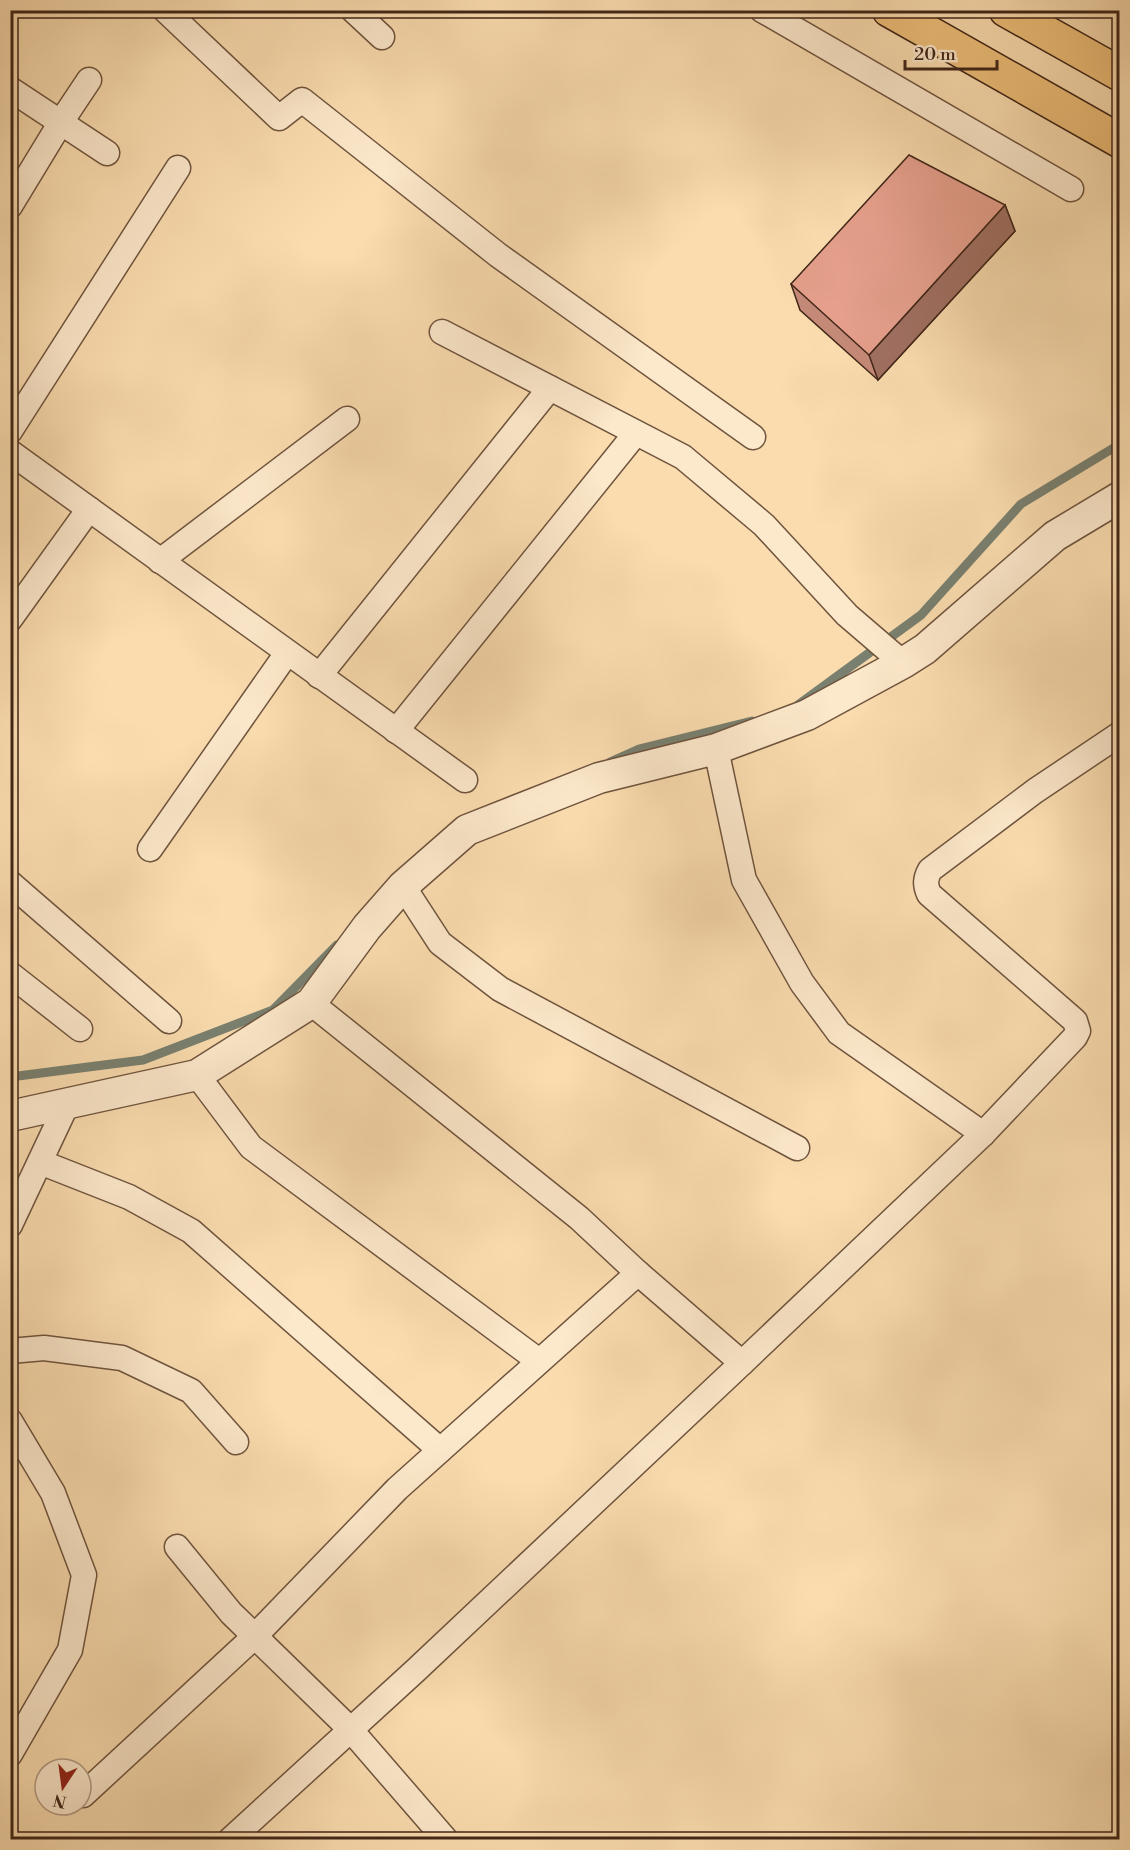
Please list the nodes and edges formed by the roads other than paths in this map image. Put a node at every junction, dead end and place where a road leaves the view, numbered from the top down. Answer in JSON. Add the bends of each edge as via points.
{"nodes":[{"id":1,"x":165,"y":10,"type":"edge"},
{"id":2,"x":353,"y":10,"type":"edge"},
{"id":3,"x":762,"y":10,"type":"edge"},
{"id":4,"x":889,"y":10,"type":"edge"},
{"id":5,"x":1006,"y":10,"type":"edge"},
{"id":6,"x":382,"y":37,"type":"dead end"},
{"id":7,"x":1119,"y":74,"type":"edge"},
{"id":8,"x":88,"y":80,"type":"dead end"},
{"id":9,"x":10,"y":89,"type":"edge"},
{"id":10,"x":61,"y":122,"type":"junction"},
{"id":11,"x":1119,"y":141,"type":"edge"},
{"id":12,"x":107,"y":153,"type":"dead end"},
{"id":13,"x":178,"y":168,"type":"dead end"},
{"id":14,"x":1071,"y":189,"type":"dead end"},
{"id":15,"x":10,"y":206,"type":"edge"},
{"id":16,"x":442,"y":332,"type":"dead end"},
{"id":17,"x":550,"y":388,"type":"junction"},
{"id":18,"x":347,"y":419,"type":"dead end"},
{"id":19,"x":10,"y":431,"type":"edge"},
{"id":20,"x":636,"y":433,"type":"junction"},
{"id":21,"x":753,"y":437,"type":"dead end"},
{"id":22,"x":10,"y":452,"type":"edge"},
{"id":23,"x":1119,"y":497,"type":"edge"},
{"id":24,"x":89,"y":509,"type":"junction"},
{"id":25,"x":160,"y":561,"type":"junction"},
{"id":26,"x":10,"y":619,"type":"edge"},
{"id":27,"x":287,"y":653,"type":"junction"},
{"id":28,"x":900,"y":661,"type":"junction"},
{"id":29,"x":319,"y":675,"type":"junction"},
{"id":30,"x":396,"y":731,"type":"junction"},
{"id":31,"x":1119,"y":734,"type":"edge"},
{"id":32,"x":716,"y":749,"type":"junction"},
{"id":33,"x":465,"y":780,"type":"dead end"},
{"id":34,"x":150,"y":849,"type":"dead end"},
{"id":35,"x":10,"y":884,"type":"edge"},
{"id":36,"x":403,"y":886,"type":"junction"},
{"id":37,"x":10,"y":974,"type":"edge"},
{"id":38,"x":311,"y":1003,"type":"junction"},
{"id":39,"x":169,"y":1021,"type":"dead end"},
{"id":40,"x":80,"y":1029,"type":"dead end"},
{"id":41,"x":197,"y":1074,"type":"junction"},
{"id":42,"x":67,"y":1104,"type":"junction"},
{"id":43,"x":10,"y":1116,"type":"edge"},
{"id":44,"x":983,"y":1134,"type":"junction"},
{"id":45,"x":797,"y":1148,"type":"dead end"},
{"id":46,"x":40,"y":1162,"type":"junction"},
{"id":47,"x":10,"y":1225,"type":"edge"},
{"id":48,"x":638,"y":1273,"type":"junction"},
{"id":49,"x":10,"y":1351,"type":"edge"},
{"id":50,"x":539,"y":1362,"type":"junction"},
{"id":51,"x":742,"y":1363,"type":"junction"},
{"id":52,"x":10,"y":1421,"type":"edge"},
{"id":53,"x":236,"y":1442,"type":"dead end"},
{"id":54,"x":440,"y":1450,"type":"junction"},
{"id":55,"x":177,"y":1547,"type":"dead end"},
{"id":56,"x":254,"y":1637,"type":"junction"},
{"id":57,"x":350,"y":1729,"type":"junction"},
{"id":58,"x":10,"y":1754,"type":"edge"},
{"id":59,"x":93,"y":1786,"type":"edge"},
{"id":60,"x":230,"y":1839,"type":"edge"},
{"id":61,"x":447,"y":1839,"type":"edge"}],
"edges":[{"from":1,"to":21,"type":"street","via":[[279,118],[302,100],[498,255]]},
{"from":2,"to":6,"type":"street"},
{"from":3,"to":14,"type":"street"},
{"from":4,"to":11,"type":"highway"},
{"from":5,"to":7,"type":"highway"},
{"from":8,"to":10,"type":"street"},
{"from":9,"to":10,"type":"street"},
{"from":10,"to":12,"type":"street"},
{"from":10,"to":15,"type":"street"},
{"from":13,"to":19,"type":"street"},
{"from":16,"to":17,"type":"street"},
{"from":17,"to":20,"type":"street"},
{"from":17,"to":29,"type":"street"},
{"from":18,"to":25,"type":"street"},
{"from":20,"to":28,"type":"street","via":[[682,457],[764,525],[847,615]]},
{"from":20,"to":30,"type":"street"},
{"from":22,"to":24,"type":"street"},
{"from":23,"to":28,"type":"street","via":[[1055,536],[925,649]]},
{"from":24,"to":25,"type":"street"},
{"from":24,"to":26,"type":"street"},
{"from":25,"to":27,"type":"street"},
{"from":27,"to":29,"type":"street"},
{"from":27,"to":34,"type":"street"},
{"from":28,"to":32,"type":"street","via":[[807,715]]},
{"from":29,"to":30,"type":"street"},
{"from":30,"to":33,"type":"street"},
{"from":31,"to":44,"type":"street","via":[[1035,791],[930,870],[926,877],[929,894],[1075,1021],[1078,1031]]},
{"from":32,"to":36,"type":"street","via":[[599,778],[467,830]]},
{"from":32,"to":44,"type":"street","via":[[744,880],[802,983],[839,1034]]},
{"from":35,"to":39,"type":"street"},
{"from":36,"to":38,"type":"street"},
{"from":36,"to":45,"type":"street","via":[[440,943],[500,989]]},
{"from":37,"to":40,"type":"street"},
{"from":38,"to":41,"type":"street"},
{"from":38,"to":48,"type":"street","via":[[579,1218]]},
{"from":41,"to":42,"type":"street"},
{"from":41,"to":50,"type":"street","via":[[251,1147]]},
{"from":42,"to":43,"type":"street"},
{"from":42,"to":46,"type":"street"},
{"from":44,"to":51,"type":"street"},
{"from":46,"to":47,"type":"street"},
{"from":46,"to":54,"type":"street","via":[[129,1197],[191,1231]]},
{"from":48,"to":50,"type":"street"},
{"from":48,"to":51,"type":"street"},
{"from":49,"to":53,"type":"street","via":[[44,1348],[122,1358],[191,1391]]},
{"from":50,"to":54,"type":"street"},
{"from":51,"to":57,"type":"street"},
{"from":52,"to":58,"type":"street","via":[[53,1493],[84,1575],[70,1650]]},
{"from":54,"to":56,"type":"street"},
{"from":55,"to":56,"type":"street"},
{"from":56,"to":57,"type":"street"},
{"from":56,"to":59,"type":"street"},
{"from":57,"to":60,"type":"street"},
{"from":57,"to":61,"type":"street"}]}
